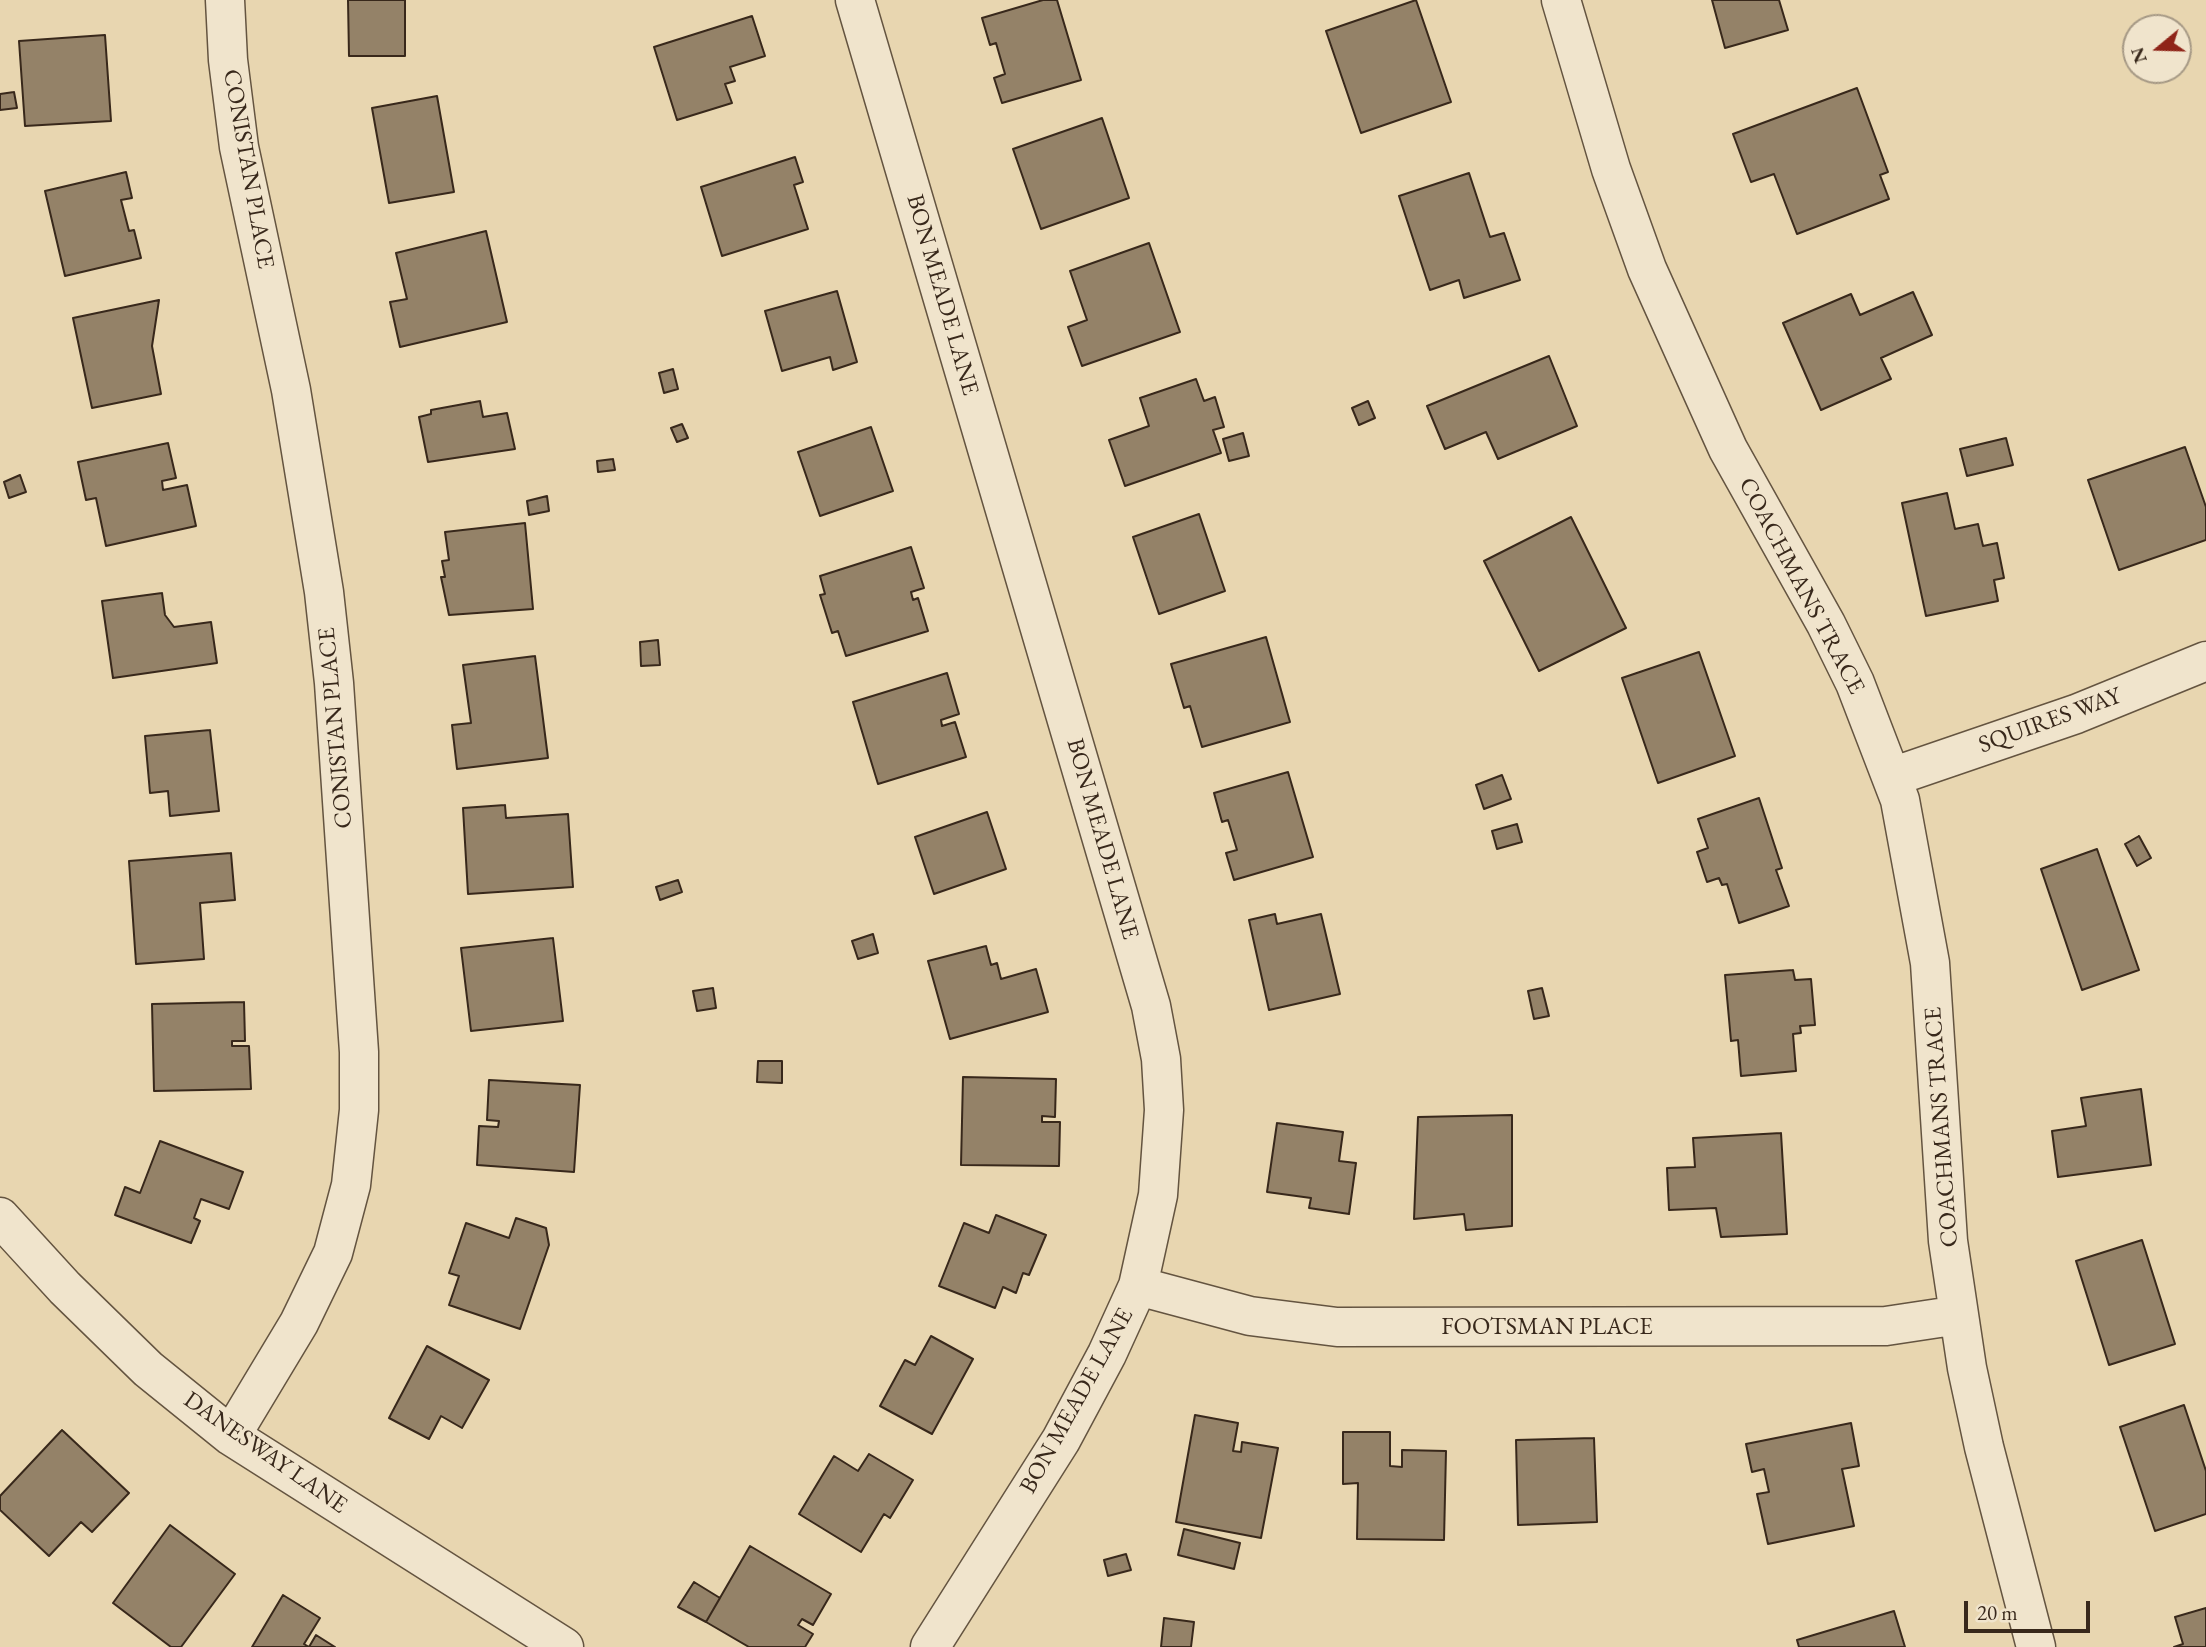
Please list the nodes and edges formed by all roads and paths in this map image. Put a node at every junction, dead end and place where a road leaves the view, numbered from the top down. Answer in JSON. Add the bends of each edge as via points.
{"nodes":[{"id":1,"x":225,"y":0,"type":"edge"},
{"id":2,"x":855,"y":0,"type":"edge"},
{"id":3,"x":1561,"y":0,"type":"edge"},
{"id":4,"x":2206,"y":660,"type":"edge"},
{"id":5,"x":1892,"y":778,"type":"junction"},
{"id":6,"x":0,"y":1217,"type":"edge"},
{"id":7,"x":1138,"y":1286,"type":"junction"},
{"id":8,"x":1959,"y":1315,"type":"junction"},
{"id":9,"x":231,"y":1436,"type":"junction"},
{"id":10,"x":564,"y":1647,"type":"edge"},
{"id":11,"x":930,"y":1647,"type":"edge"},
{"id":12,"x":2036,"y":1647,"type":"edge"}],
"edges":[{"from":1,"to":9,"type":"street","name":"CONISTAN PLACE","via":[[239,147],[291,390],[324,592],[359,1052],[359,1111],[351,1185],[332,1253],[299,1323]]},
{"from":2,"to":7,"type":"street","name":"BON MEADE LANE","via":[[1151,1006],[1164,1110],[1158,1195]]},
{"from":3,"to":5,"type":"street","name":"COACHMANS TRACE","via":[[1611,169],[1661,303],[1728,449],[1855,683]]},
{"from":4,"to":5,"type":"street","name":"SQUIRES WAY","via":[[2076,714]]},
{"from":5,"to":8,"type":"street","name":"COACHMANS TRACE","via":[[1917,882],[1930,963],[1948,1241]]},
{"from":6,"to":9,"type":"street","name":"DANESWAY LANE","via":[[148,1369]]},
{"from":7,"to":8,"type":"street","name":"FOOTSMAN PLACE","via":[[1250,1316],[1337,1327],[1886,1326]]},
{"from":7,"to":11,"type":"street","name":"BON MEADE LANE","via":[[1061,1440]]},
{"from":8,"to":12,"type":"street","name":"COACHMANS TRACE","via":[[1984,1447]]},
{"from":9,"to":10,"type":"street","name":"DANESWAY LANE"}]}
